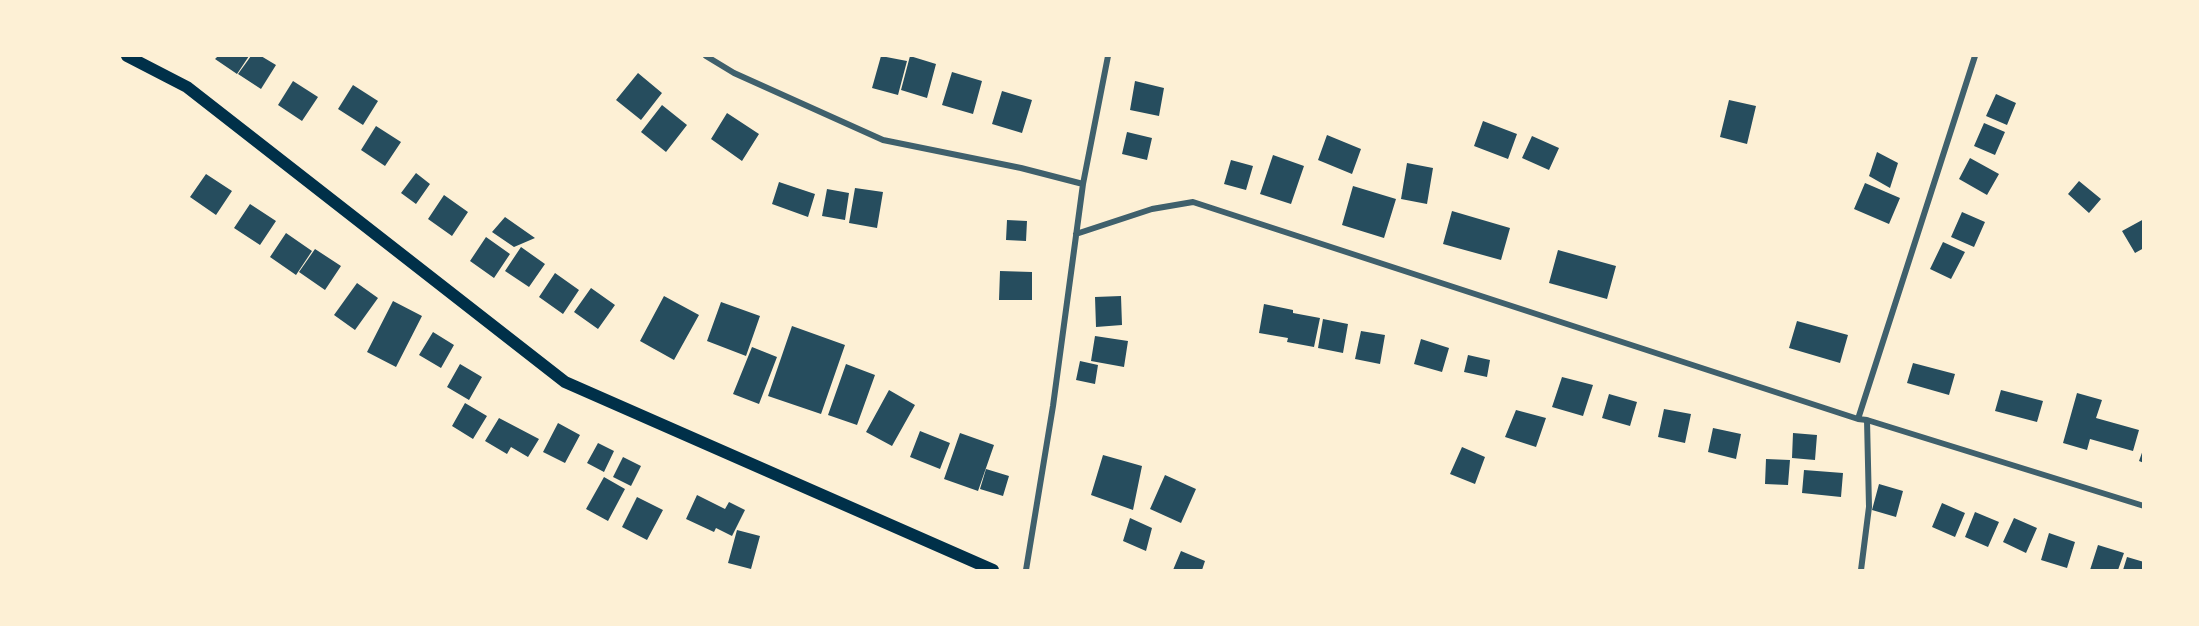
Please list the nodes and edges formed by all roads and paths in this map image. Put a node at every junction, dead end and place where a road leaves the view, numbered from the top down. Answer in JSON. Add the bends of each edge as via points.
{"nodes":[{"id":1,"x":127,"y":56,"type":"edge"},
{"id":2,"x":706,"y":56,"type":"edge"},
{"id":3,"x":1108,"y":56,"type":"edge"},
{"id":4,"x":1975,"y":56,"type":"edge"},
{"id":5,"x":1083,"y":184,"type":"junction"},
{"id":6,"x":1076,"y":234,"type":"junction"},
{"id":7,"x":1858,"y":419,"type":"junction"},
{"id":8,"x":1867,"y":420,"type":"junction"},
{"id":9,"x":2144,"y":506,"type":"edge"},
{"id":10,"x":993,"y":570,"type":"edge"},
{"id":11,"x":1026,"y":570,"type":"edge"},
{"id":12,"x":1861,"y":570,"type":"edge"}],
"edges":[{"from":1,"to":10,"type":"main road","via":[[187,87],[565,382]]},
{"from":2,"to":5,"type":"street","via":[[734,73],[884,140]]},
{"from":3,"to":5,"type":"street"},
{"from":4,"to":7,"type":"street"},
{"from":5,"to":6,"type":"street"},
{"from":6,"to":7,"type":"street","via":[[1152,209],[1193,202]]},
{"from":6,"to":11,"type":"street"},
{"from":7,"to":8,"type":"street"},
{"from":8,"to":9,"type":"street"},
{"from":8,"to":12,"type":"street","via":[[1869,507]]}]}
